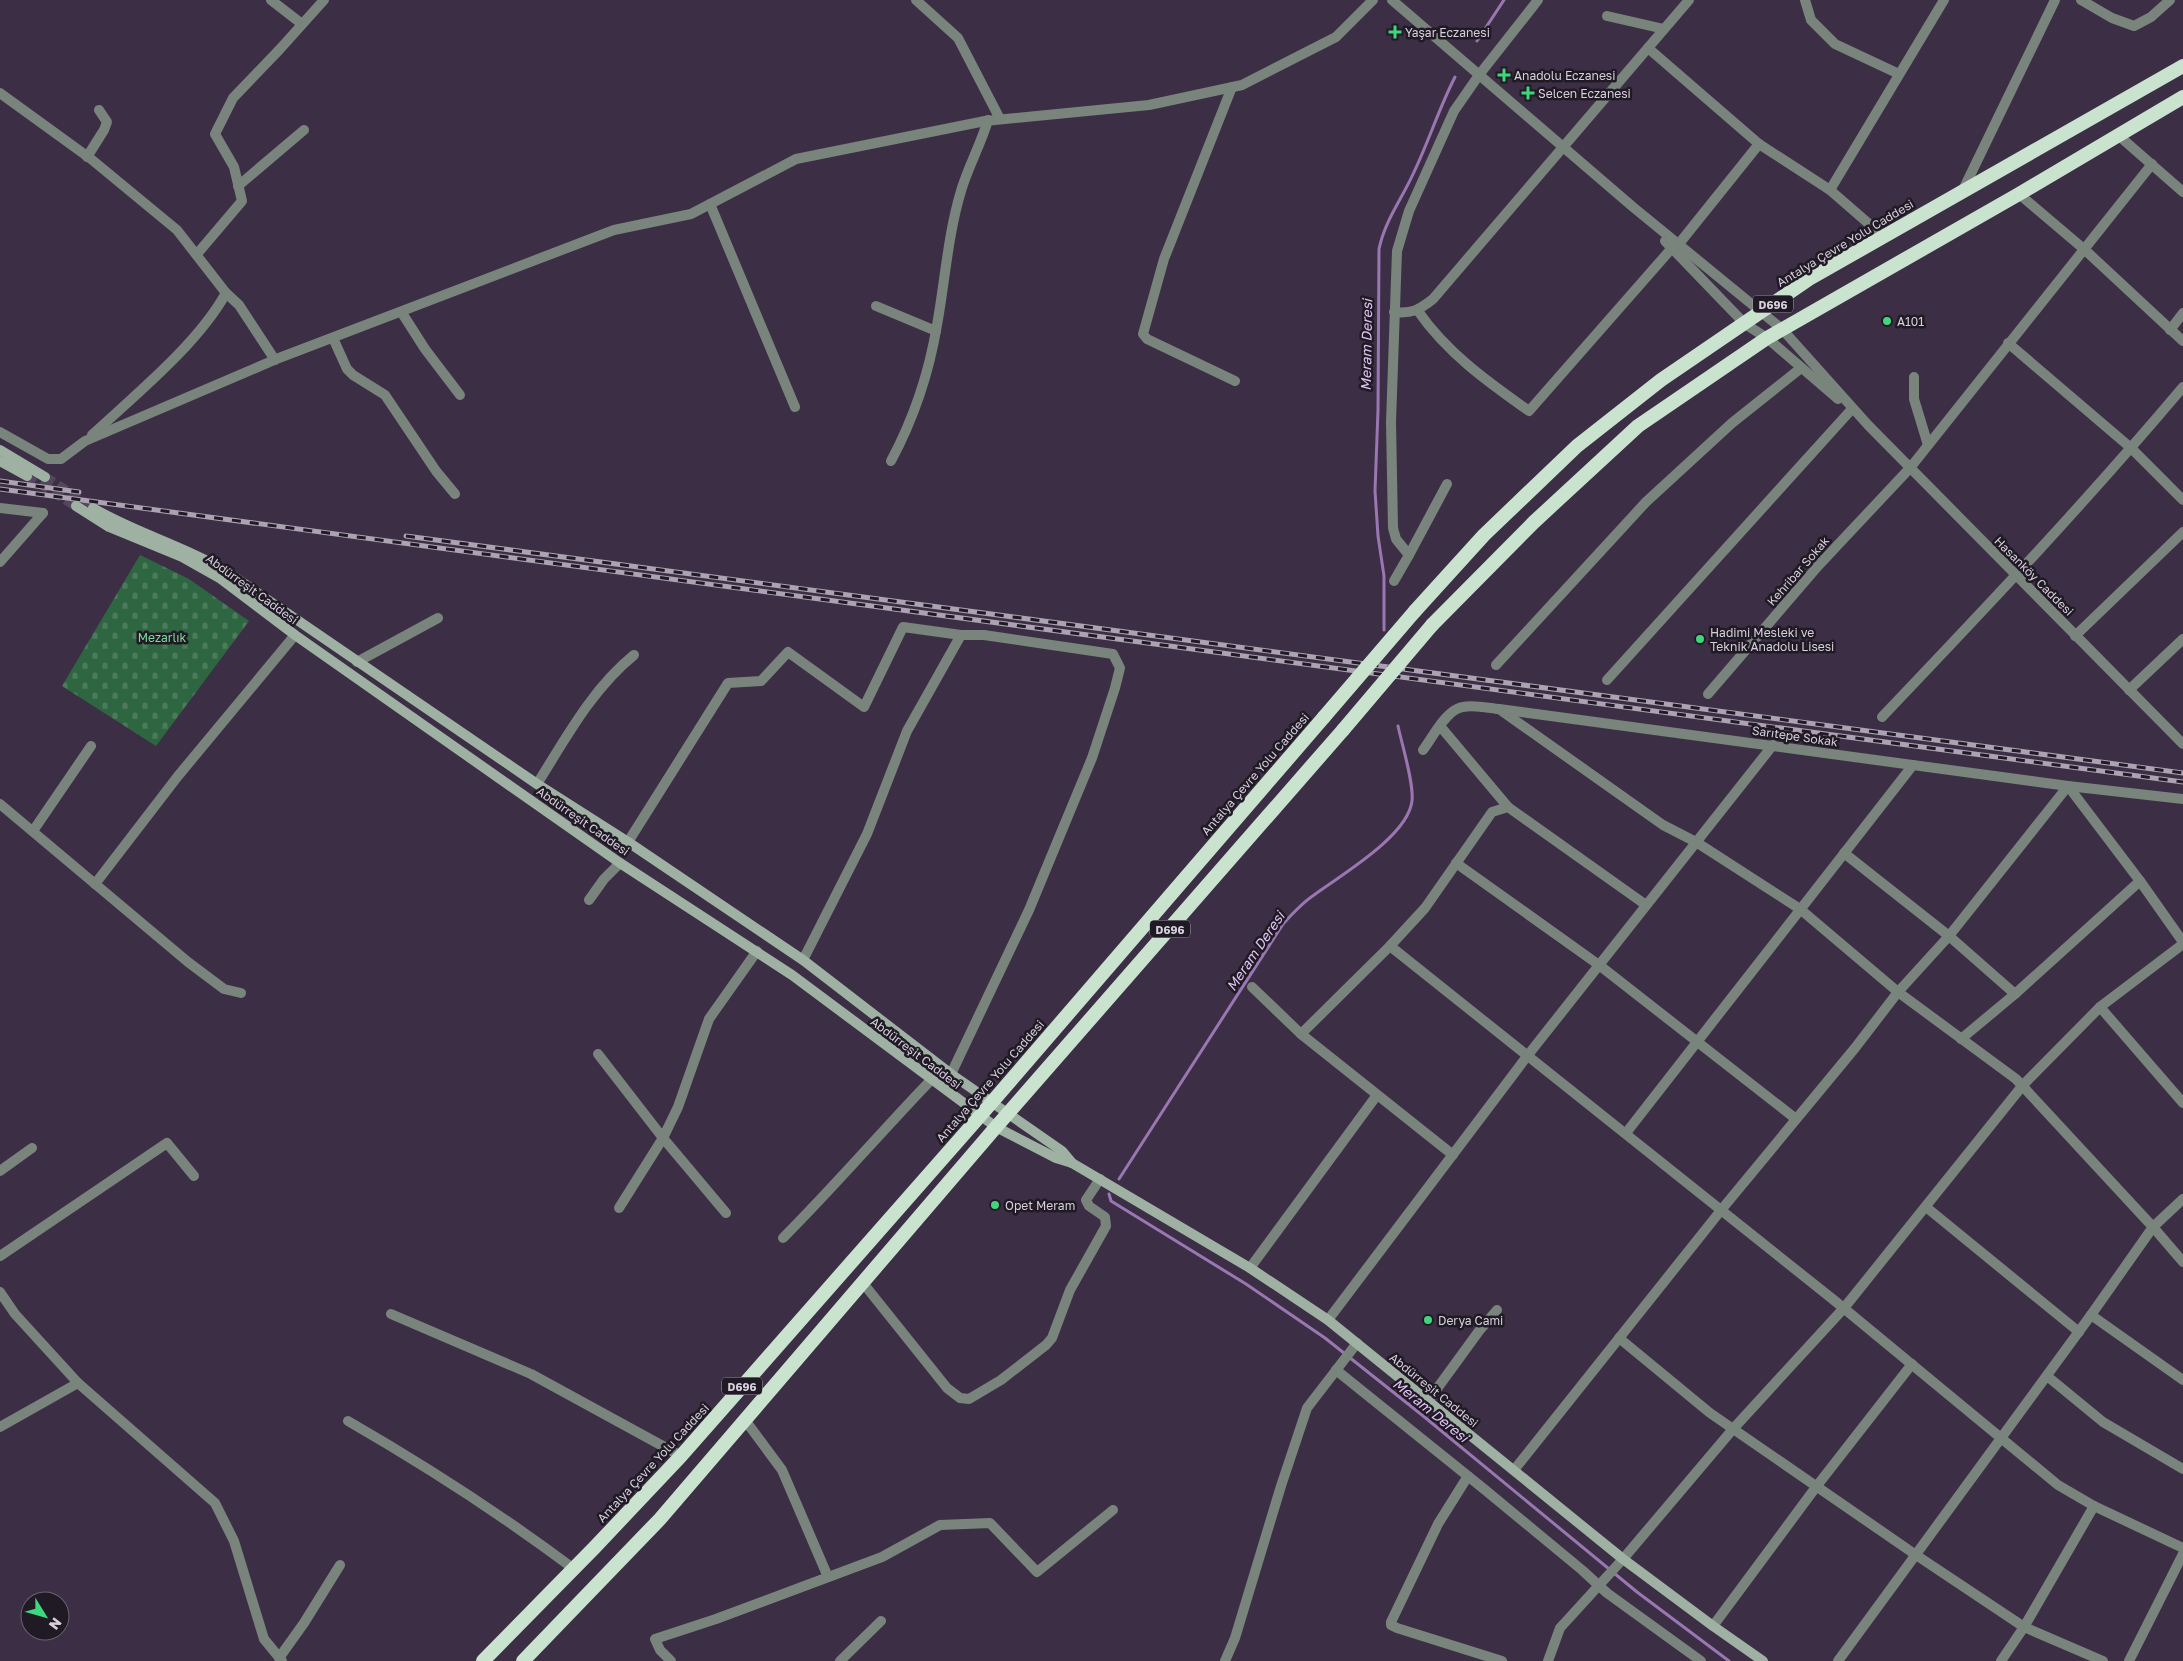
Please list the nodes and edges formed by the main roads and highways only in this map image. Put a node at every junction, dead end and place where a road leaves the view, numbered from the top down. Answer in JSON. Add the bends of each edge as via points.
{"nodes":[{"id":1,"x":2183,"y":66,"type":"edge"},
{"id":2,"x":2183,"y":97,"type":"edge"},
{"id":3,"x":0,"y":450,"type":"edge"},
{"id":4,"x":0,"y":461,"type":"edge"},
{"id":5,"x":27,"y":476,"type":"tunnel mouth"},
{"id":6,"x":45,"y":476,"type":"tunnel mouth"},
{"id":7,"x":76,"y":506,"type":"tunnel mouth"},
{"id":8,"x":94,"y":508,"type":"tunnel mouth"},
{"id":9,"x":991,"y":1102,"type":"junction"},
{"id":10,"x":1008,"y":1114,"type":"junction"},
{"id":11,"x":980,"y":1116,"type":"junction"},
{"id":12,"x":996,"y":1127,"type":"junction"},
{"id":13,"x":1072,"y":1162,"type":"junction"},
{"id":14,"x":483,"y":1661,"type":"edge"},
{"id":15,"x":523,"y":1661,"type":"edge"},
{"id":16,"x":1763,"y":1661,"type":"edge"}],
"edges":[{"from":1,"to":9,"type":"highway","name":"Antalya Çevre Yolu Caddesi","number":"D696","bridge":true,"via":[[1809,279],[1661,380],[1577,446],[1484,535],[1415,612]]},
{"from":2,"to":10,"type":"highway","number":"D696","bridge":true,"via":[[1767,338],[1638,426],[1534,522],[1432,625]]},
{"from":3,"to":6,"type":"main road"},
{"from":4,"to":5,"type":"main road"},
{"from":7,"to":11,"type":"main road","name":"Abdürreşit Caddesi","via":[[109,527],[182,556],[235,589],[295,635],[620,862],[792,975]]},
{"from":8,"to":9,"type":"main road","name":"Abdürreşit Caddesi","via":[[121,524],[218,566],[537,784],[803,960]]},
{"from":9,"to":10,"type":"main road","name":"Abdürreşit Caddesi"},
{"from":9,"to":11,"type":"highway","name":"Antalya Çevre Yolu Caddesi","number":"D696"},
{"from":10,"to":12,"type":"highway","number":"D696"},
{"from":10,"to":13,"type":"main road","name":"Abdürreşit Caddesi"},
{"from":11,"to":12,"type":"main road","name":"Abdürreşit Caddesi"},
{"from":11,"to":14,"type":"highway","name":"Antalya Çevre Yolu Caddesi","number":"D696","via":[[681,1456]]},
{"from":12,"to":13,"type":"main road","name":"Abdürreşit Caddesi","via":[[1056,1158]]},
{"from":12,"to":15,"type":"highway","number":"D696","via":[[660,1519]]},
{"from":13,"to":16,"type":"main road","name":"Abdürreşit Caddesi","via":[[1250,1268],[1328,1320],[1355,1347],[1514,1470],[1621,1562]]}]}
